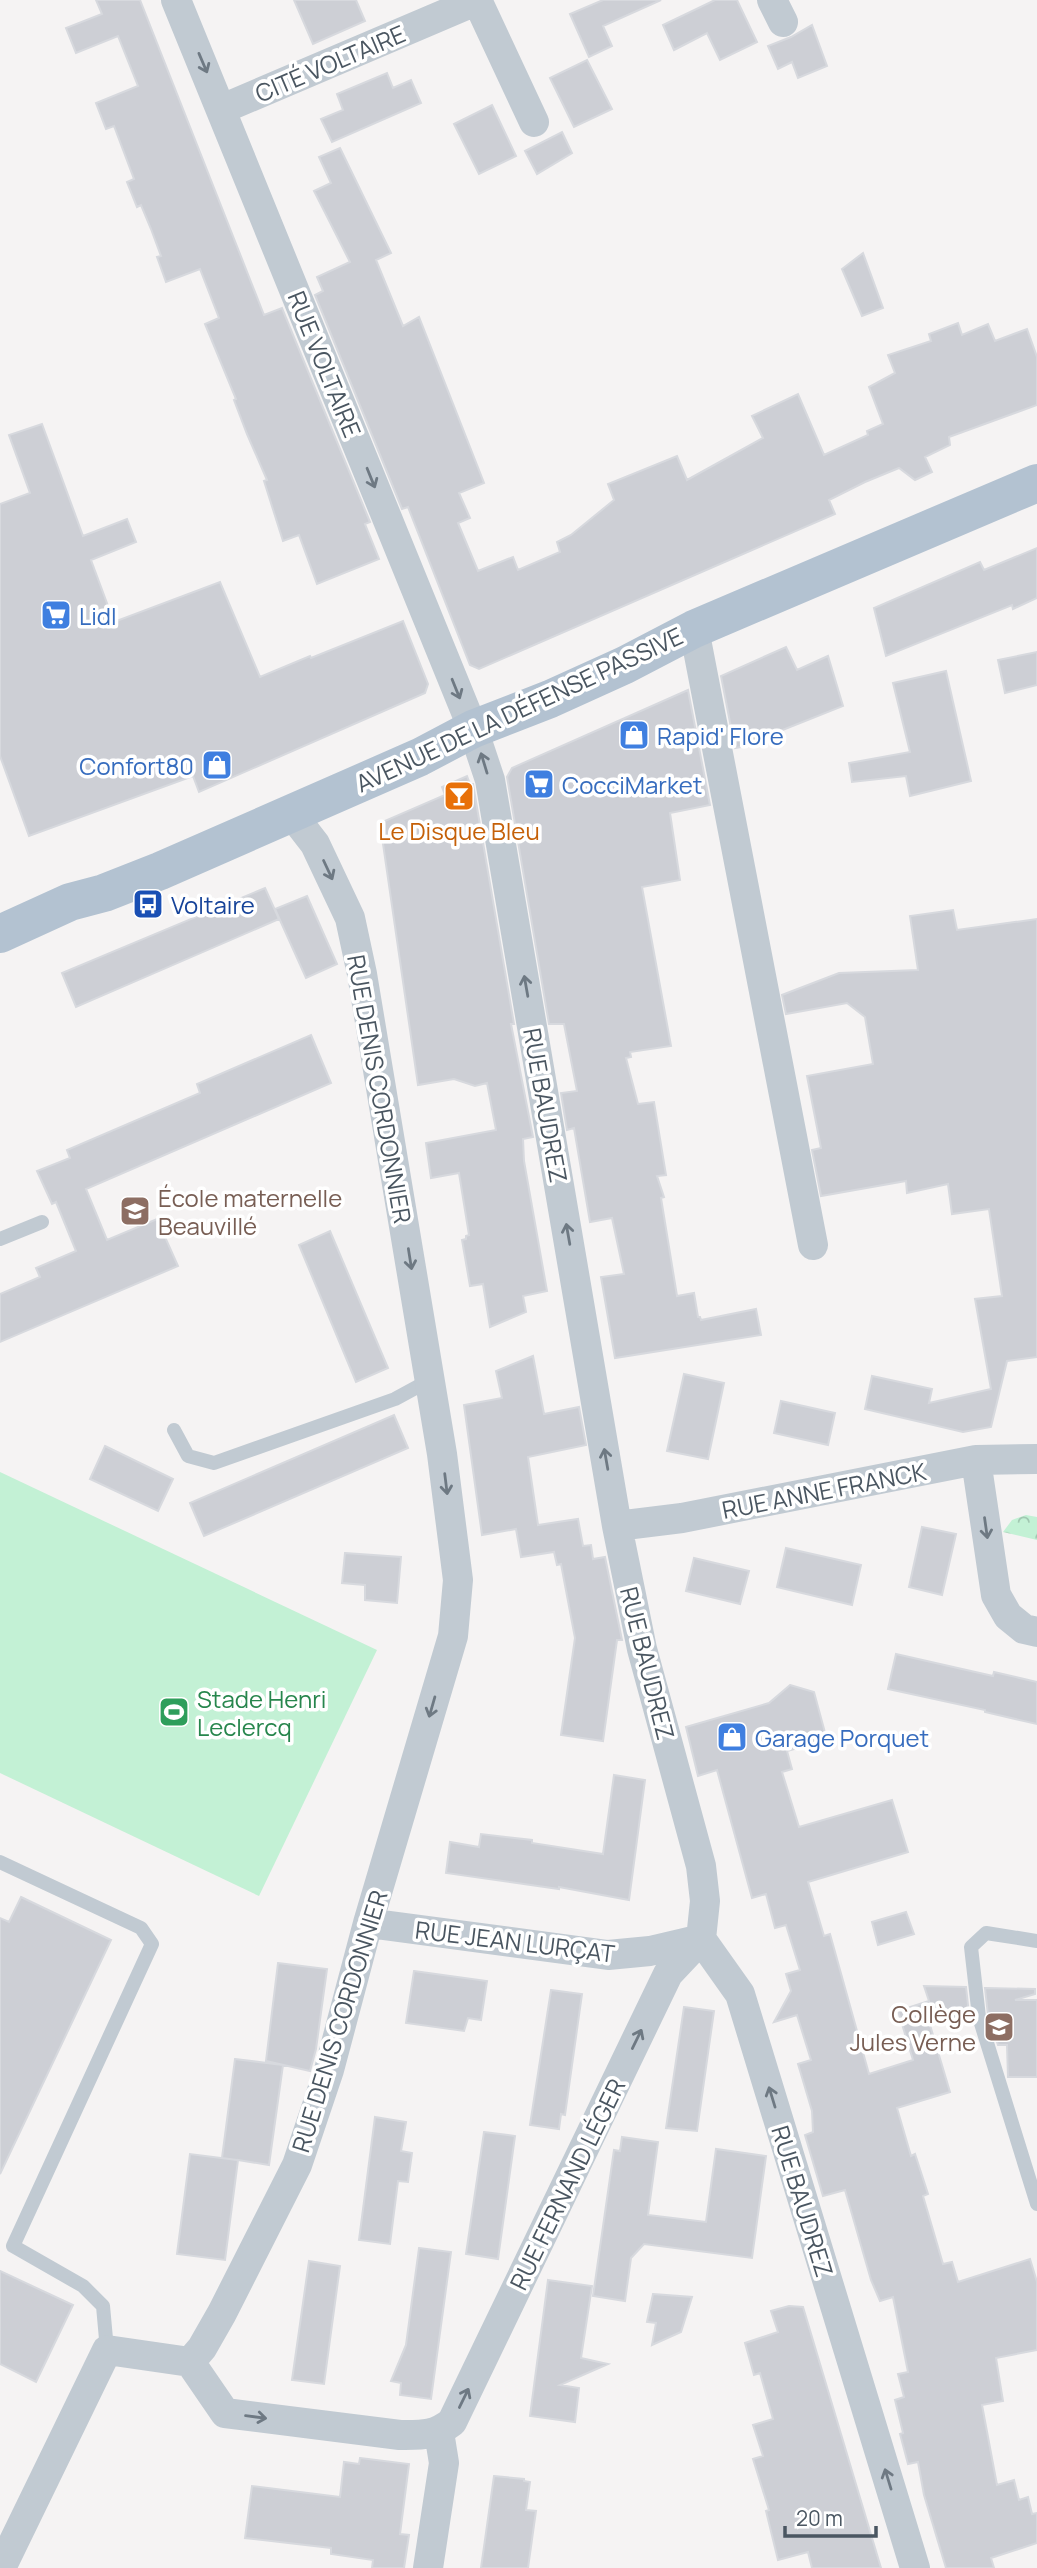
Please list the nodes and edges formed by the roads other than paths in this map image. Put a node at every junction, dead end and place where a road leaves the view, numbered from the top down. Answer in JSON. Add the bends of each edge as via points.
{"nodes":[{"id":1,"x":176,"y":0,"type":"edge"},
{"id":2,"x":478,"y":0,"type":"edge"},
{"id":3,"x":222,"y":109,"type":"junction"},
{"id":4,"x":534,"y":122,"type":"dead end"},
{"id":5,"x":1037,"y":483,"type":"edge"},
{"id":6,"x":694,"y":628,"type":"junction"},
{"id":7,"x":473,"y":729,"type":"junction"},
{"id":8,"x":291,"y":813,"type":"junction"},
{"id":9,"x":0,"y":934,"type":"edge"},
{"id":10,"x":42,"y":1222,"type":"dead end"},
{"id":11,"x":0,"y":1239,"type":"edge"},
{"id":12,"x":813,"y":1245,"type":"dead end"},
{"id":13,"x":430,"y":1380,"type":"junction"},
{"id":14,"x":174,"y":1430,"type":"dead end"},
{"id":15,"x":1034,"y":1459,"type":"edge"},
{"id":16,"x":976,"y":1460,"type":"junction"},
{"id":17,"x":617,"y":1526,"type":"junction"},
{"id":18,"x":1037,"y":1632,"type":"edge"},
{"id":19,"x":0,"y":1863,"type":"edge"},
{"id":20,"x":368,"y":1923,"type":"junction"},
{"id":21,"x":701,"y":1939,"type":"junction"},
{"id":22,"x":1037,"y":1941,"type":"edge"},
{"id":23,"x":1037,"y":2204,"type":"edge"},
{"id":24,"x":107,"y":2350,"type":"junction"},
{"id":25,"x":190,"y":2362,"type":"junction"},
{"id":26,"x":439,"y":2432,"type":"junction"},
{"id":27,"x":1,"y":2568,"type":"edge"},
{"id":28,"x":428,"y":2568,"type":"edge"},
{"id":29,"x":915,"y":2568,"type":"edge"}],
"edges":[{"from":1,"to":3,"type":"street","name":"RUE VOLTAIRE","one_way":true},
{"from":2,"to":3,"type":"street","name":"CITÉ VOLTAIRE"},
{"from":2,"to":4,"type":"street","name":"CITÉ VOLTAIRE"},
{"from":3,"to":7,"type":"street","name":"RUE VOLTAIRE","one_way":true},
{"from":5,"to":6,"type":"main road","name":"AVENUE DE LA DÉFENSE PASSIVE"},
{"from":6,"to":7,"type":"main road","name":"AVENUE DE LA DÉFENSE PASSIVE","via":[[613,671]]},
{"from":6,"to":12,"type":"street"},
{"from":7,"to":8,"type":"main road","name":"AVENUE DE LA DÉFENSE PASSIVE"},
{"from":17,"to":7,"type":"street","name":"RUE BAUDREZ","one_way":true,"via":[[494,797]]},
{"from":8,"to":9,"type":"main road","name":"AVENUE DE LA DÉFENSE PASSIVE"},
{"from":8,"to":13,"type":"street","name":"RUE DENIS CORDONNIER","one_way":true,"via":[[315,844],[350,918]]},
{"from":10,"to":11,"type":"lane"},
{"from":13,"to":14,"type":"lane","via":[[395,1399],[214,1463],[188,1456]]},
{"from":13,"to":20,"type":"street","name":"RUE DENIS CORDONNIER","one_way":true,"via":[[458,1580],[453,1636]]},
{"from":15,"to":16,"type":"street","name":"RUE ANNE FRANCK"},
{"from":16,"to":17,"type":"street","name":"RUE ANNE FRANCK","via":[[682,1518]]},
{"from":16,"to":18,"type":"street","one_way":true,"via":[[996,1595],[1008,1616],[1024,1629]]},
{"from":17,"to":21,"type":"street","name":"RUE BAUDREZ","via":[[642,1649],[701,1866],[705,1901]]},
{"from":19,"to":24,"type":"lane","via":[[141,1928],[152,1944],[13,2246],[83,2286],[103,2306]]},
{"from":20,"to":21,"type":"street","name":"RUE JEAN LURÇAT","via":[[608,1955]]},
{"from":20,"to":25,"type":"street","name":"RUE DENIS CORDONNIER","via":[[329,2070],[297,2165],[222,2313]]},
{"from":26,"to":21,"type":"street","name":"RUE FERNAND LÉGER","one_way":true,"via":[[452,2421],[668,1974]]},
{"from":29,"to":21,"type":"street","name":"RUE BAUDREZ","one_way":true,"via":[[740,1994]]},
{"from":22,"to":23,"type":"lane","via":[[986,1933],[971,1947],[979,2017]]},
{"from":24,"to":25,"type":"street"},
{"from":24,"to":27,"type":"street"},
{"from":25,"to":26,"type":"street","one_way":true,"via":[[225,2413],[400,2435]]},
{"from":26,"to":28,"type":"street","via":[[444,2463]]}]}
